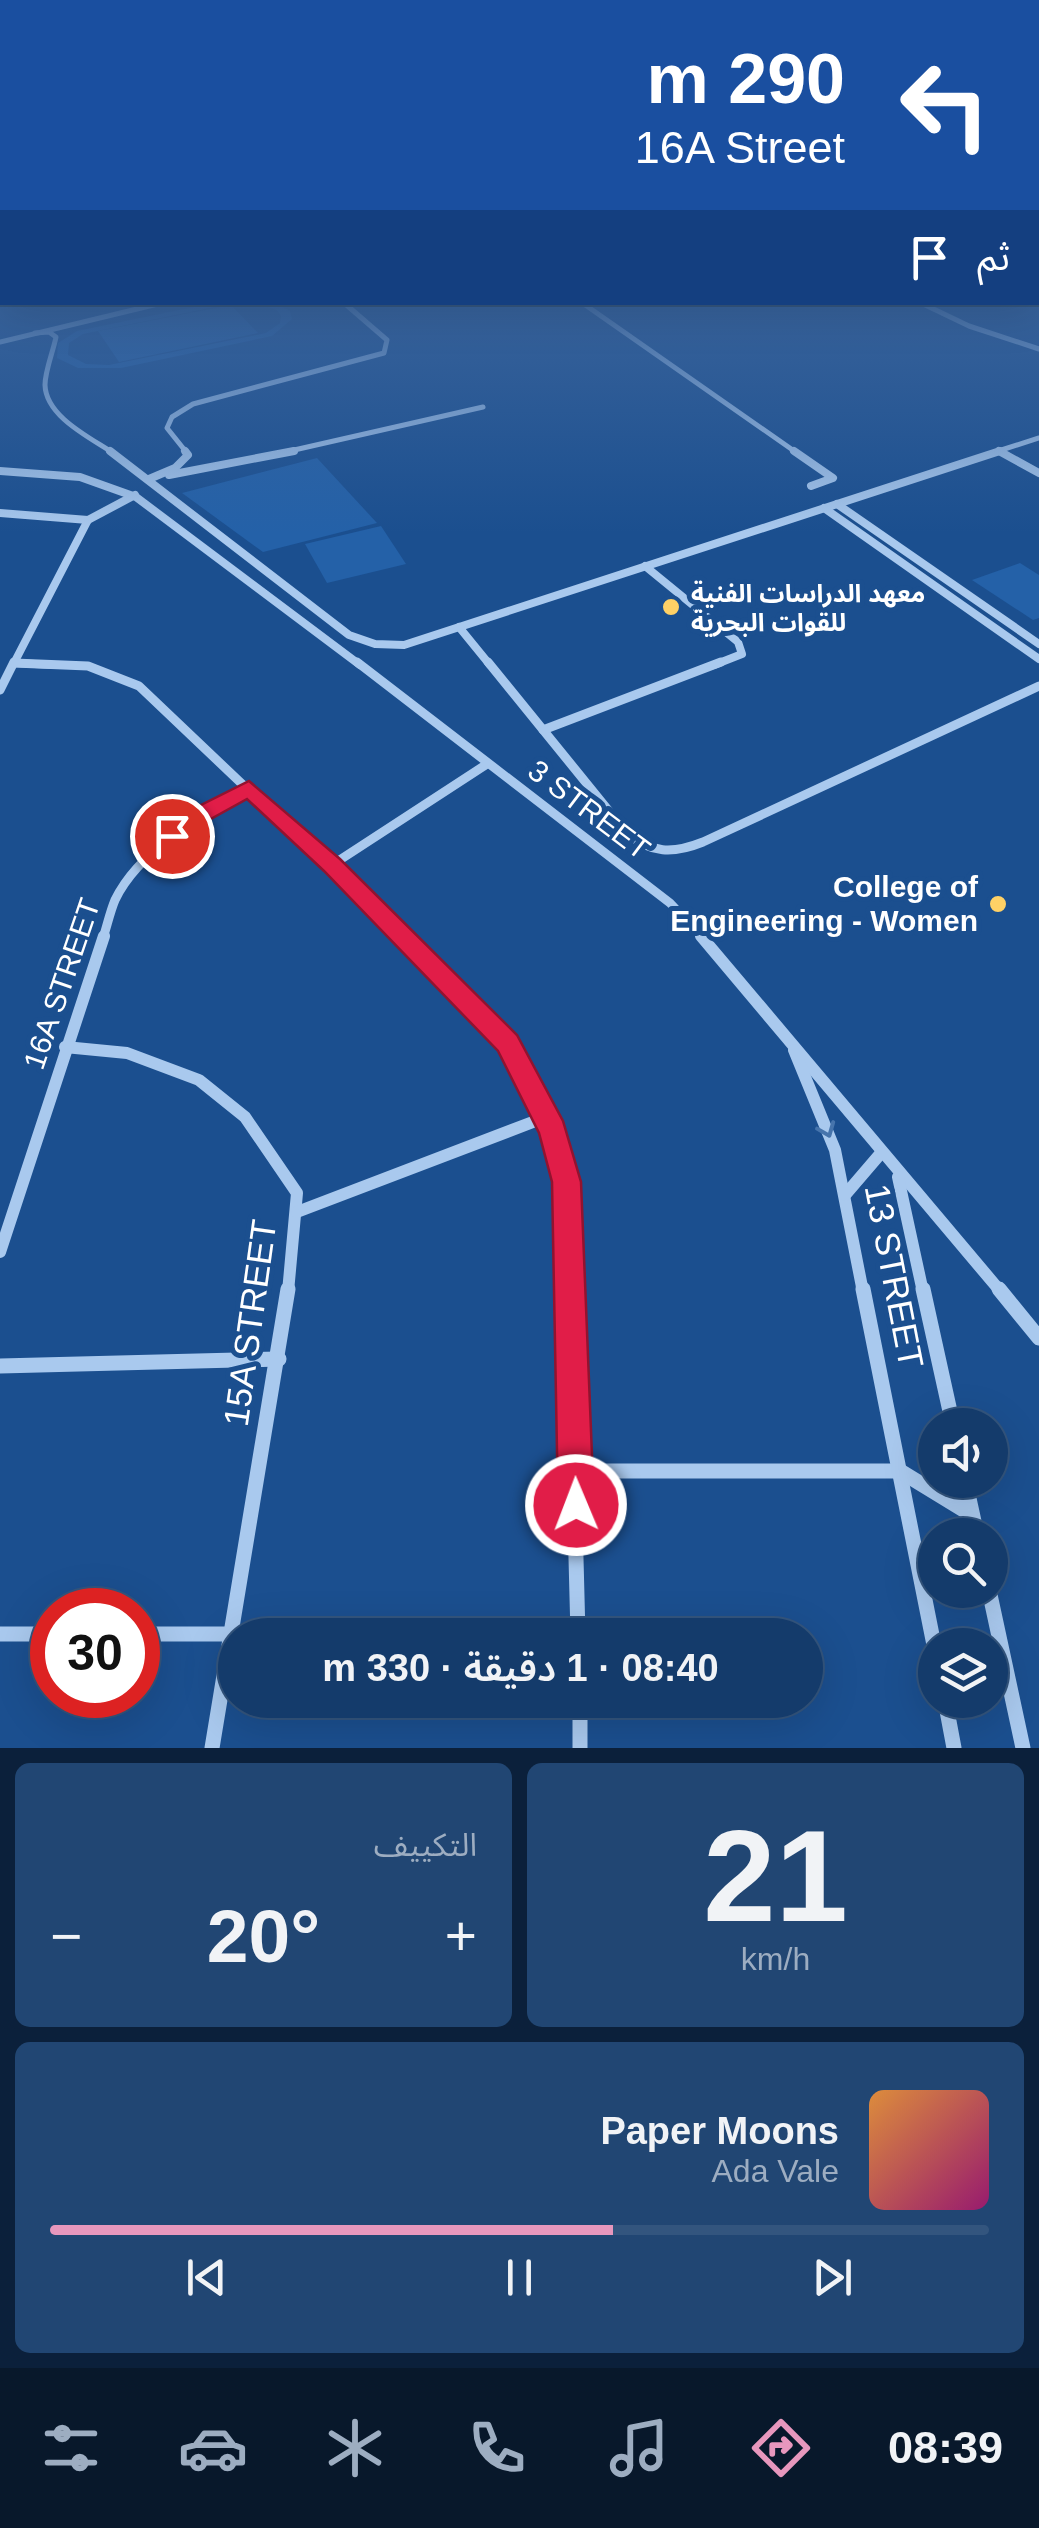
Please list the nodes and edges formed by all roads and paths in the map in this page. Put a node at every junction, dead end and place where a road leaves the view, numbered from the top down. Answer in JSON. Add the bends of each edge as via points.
{"nodes":[{"id":1,"x":45,"y":370,"type":"edge"},
{"id":2,"x":322,"y":370,"type":"edge"},
{"id":3,"x":678,"y":370,"type":"edge"},
{"id":4,"x":483,"y":407,"type":"dead end"},
{"id":5,"x":1039,"y":438,"type":"edge"},
{"id":6,"x":1000,"y":451,"type":"junction"},
{"id":7,"x":0,"y":470,"type":"edge"},
{"id":8,"x":1039,"y":474,"type":"edge"},
{"id":9,"x":149,"y":478,"type":"junction"},
{"id":10,"x":811,"y":486,"type":"dead end"},
{"id":11,"x":135,"y":496,"type":"junction"},
{"id":12,"x":837,"y":504,"type":"junction"},
{"id":13,"x":824,"y":508,"type":"junction"},
{"id":14,"x":0,"y":513,"type":"edge"},
{"id":15,"x":88,"y":520,"type":"junction"},
{"id":16,"x":644,"y":566,"type":"junction"},
{"id":17,"x":459,"y":627,"type":"junction"},
{"id":18,"x":1039,"y":644,"type":"edge"},
{"id":19,"x":1039,"y":659,"type":"edge"},
{"id":20,"x":14,"y":663,"type":"junction"},
{"id":21,"x":1039,"y":686,"type":"edge"},
{"id":22,"x":0,"y":690,"type":"edge"},
{"id":23,"x":543,"y":730,"type":"junction"},
{"id":24,"x":486,"y":764,"type":"junction"},
{"id":25,"x":249,"y":788,"type":"junction"},
{"id":26,"x":332,"y":865,"type":"junction"},
{"id":27,"x":790,"y":1040,"type":"junction"},
{"id":28,"x":65,"y":1047,"type":"junction"},
{"id":29,"x":546,"y":1116,"type":"junction"},
{"id":30,"x":881,"y":1153,"type":"junction"},
{"id":31,"x":897,"y":1172,"type":"junction"},
{"id":32,"x":845,"y":1195,"type":"junction"},
{"id":33,"x":297,"y":1212,"type":"junction"},
{"id":34,"x":0,"y":1252,"type":"edge"},
{"id":35,"x":1039,"y":1338,"type":"edge"},
{"id":36,"x":279,"y":1359,"type":"junction"},
{"id":37,"x":0,"y":1366,"type":"edge"},
{"id":38,"x":948,"y":1408,"type":"edge"},
{"id":39,"x":575,"y":1472,"type":"junction"},
{"id":40,"x":900,"y":1472,"type":"junction"},
{"id":41,"x":969,"y":1498,"type":"edge"},
{"id":42,"x":972,"y":1515,"type":"junction"},
{"id":43,"x":973,"y":1518,"type":"edge"},
{"id":44,"x":993,"y":1608,"type":"edge"},
{"id":45,"x":235,"y":1618,"type":"edge"},
{"id":46,"x":578,"y":1618,"type":"edge"},
{"id":47,"x":931,"y":1628,"type":"edge"},
{"id":48,"x":0,"y":1634,"type":"edge"},
{"id":49,"x":30,"y":1634,"type":"edge"},
{"id":50,"x":160,"y":1634,"type":"edge"},
{"id":51,"x":218,"y":1634,"type":"edge"},
{"id":52,"x":218,"y":1714,"type":"edge"},
{"id":53,"x":580,"y":1718,"type":"edge"},
{"id":54,"x":948,"y":1718,"type":"edge"},
{"id":55,"x":212,"y":1748,"type":"edge"},
{"id":56,"x":580,"y":1748,"type":"edge"},
{"id":57,"x":954,"y":1748,"type":"edge"},
{"id":58,"x":1024,"y":1748,"type":"edge"}],
"edges":[{"from":1,"to":9,"type":"street","via":[[49,400],[66,421]]},
{"from":2,"to":9,"type":"street","via":[[193,404],[167,428],[188,455]]},
{"from":3,"to":10,"type":"street","via":[[833,478]]},
{"from":4,"to":9,"type":"street","via":[[344,442]]},
{"from":5,"to":6,"type":"street"},
{"from":6,"to":8,"type":"street"},
{"from":6,"to":12,"type":"street"},
{"from":7,"to":11,"type":"street","name":"3 STREET","via":[[82,475]]},
{"from":9,"to":17,"type":"street","via":[[349,635],[404,645]]},
{"from":11,"to":15,"type":"street"},
{"from":11,"to":24,"type":"street","name":"3 STREET"},
{"from":12,"to":13,"type":"street"},
{"from":12,"to":18,"type":"street"},
{"from":13,"to":16,"type":"street"},
{"from":13,"to":19,"type":"street"},
{"from":14,"to":15,"type":"street"},
{"from":15,"to":20,"type":"street"},
{"from":16,"to":17,"type":"street"},
{"from":16,"to":23,"type":"street","via":[[738,642],[742,654]]},
{"from":17,"to":23,"type":"street"},
{"from":20,"to":22,"type":"street"},
{"from":20,"to":25,"type":"street","via":[[88,666],[128,680]]},
{"from":21,"to":23,"type":"street","via":[[679,852],[639,845]]},
{"from":24,"to":26,"type":"street"},
{"from":24,"to":27,"type":"street","name":"3 STREET","via":[[670,904]]},
{"from":25,"to":26,"type":"street"},
{"from":25,"to":28,"type":"street","name":"16A STREET","via":[[192,819],[151,854],[116,898]]},
{"from":26,"to":29,"type":"street","via":[[508,1043]]},
{"from":27,"to":30,"type":"street","name":"3 STREET"},
{"from":27,"to":32,"type":"street","name":"13 STREET","one_way":true,"via":[[835,1150]]},
{"from":28,"to":33,"type":"street","name":"15A STREET","via":[[127,1053],[199,1080],[245,1117],[276,1158],[297,1193]]},
{"from":28,"to":34,"type":"street","name":"16A STREET"},
{"from":29,"to":33,"type":"street"},
{"from":29,"to":39,"type":"street","via":[[566,1182]]},
{"from":30,"to":31,"type":"street","name":"3 STREET"},
{"from":30,"to":32,"type":"street"},
{"from":31,"to":35,"type":"street","name":"3 STREET"},
{"from":31,"to":38,"type":"street","name":"13 STREET"},
{"from":32,"to":40,"type":"street","name":"13 STREET"},
{"from":33,"to":36,"type":"street","name":"15A STREET"},
{"from":36,"to":37,"type":"street"},
{"from":36,"to":45,"type":"street","name":"15A STREET"},
{"from":39,"to":40,"type":"street"},
{"from":39,"to":46,"type":"street"},
{"from":40,"to":42,"type":"street"},
{"from":40,"to":47,"type":"street","name":"13 STREET"},
{"from":41,"to":42,"type":"street"},
{"from":42,"to":43,"type":"street"},
{"from":44,"to":58,"type":"street"},
{"from":48,"to":49,"type":"street"},
{"from":50,"to":51,"type":"street"},
{"from":52,"to":55,"type":"street","name":"15A STREET"},
{"from":53,"to":56,"type":"street"},
{"from":54,"to":57,"type":"street"}]}
